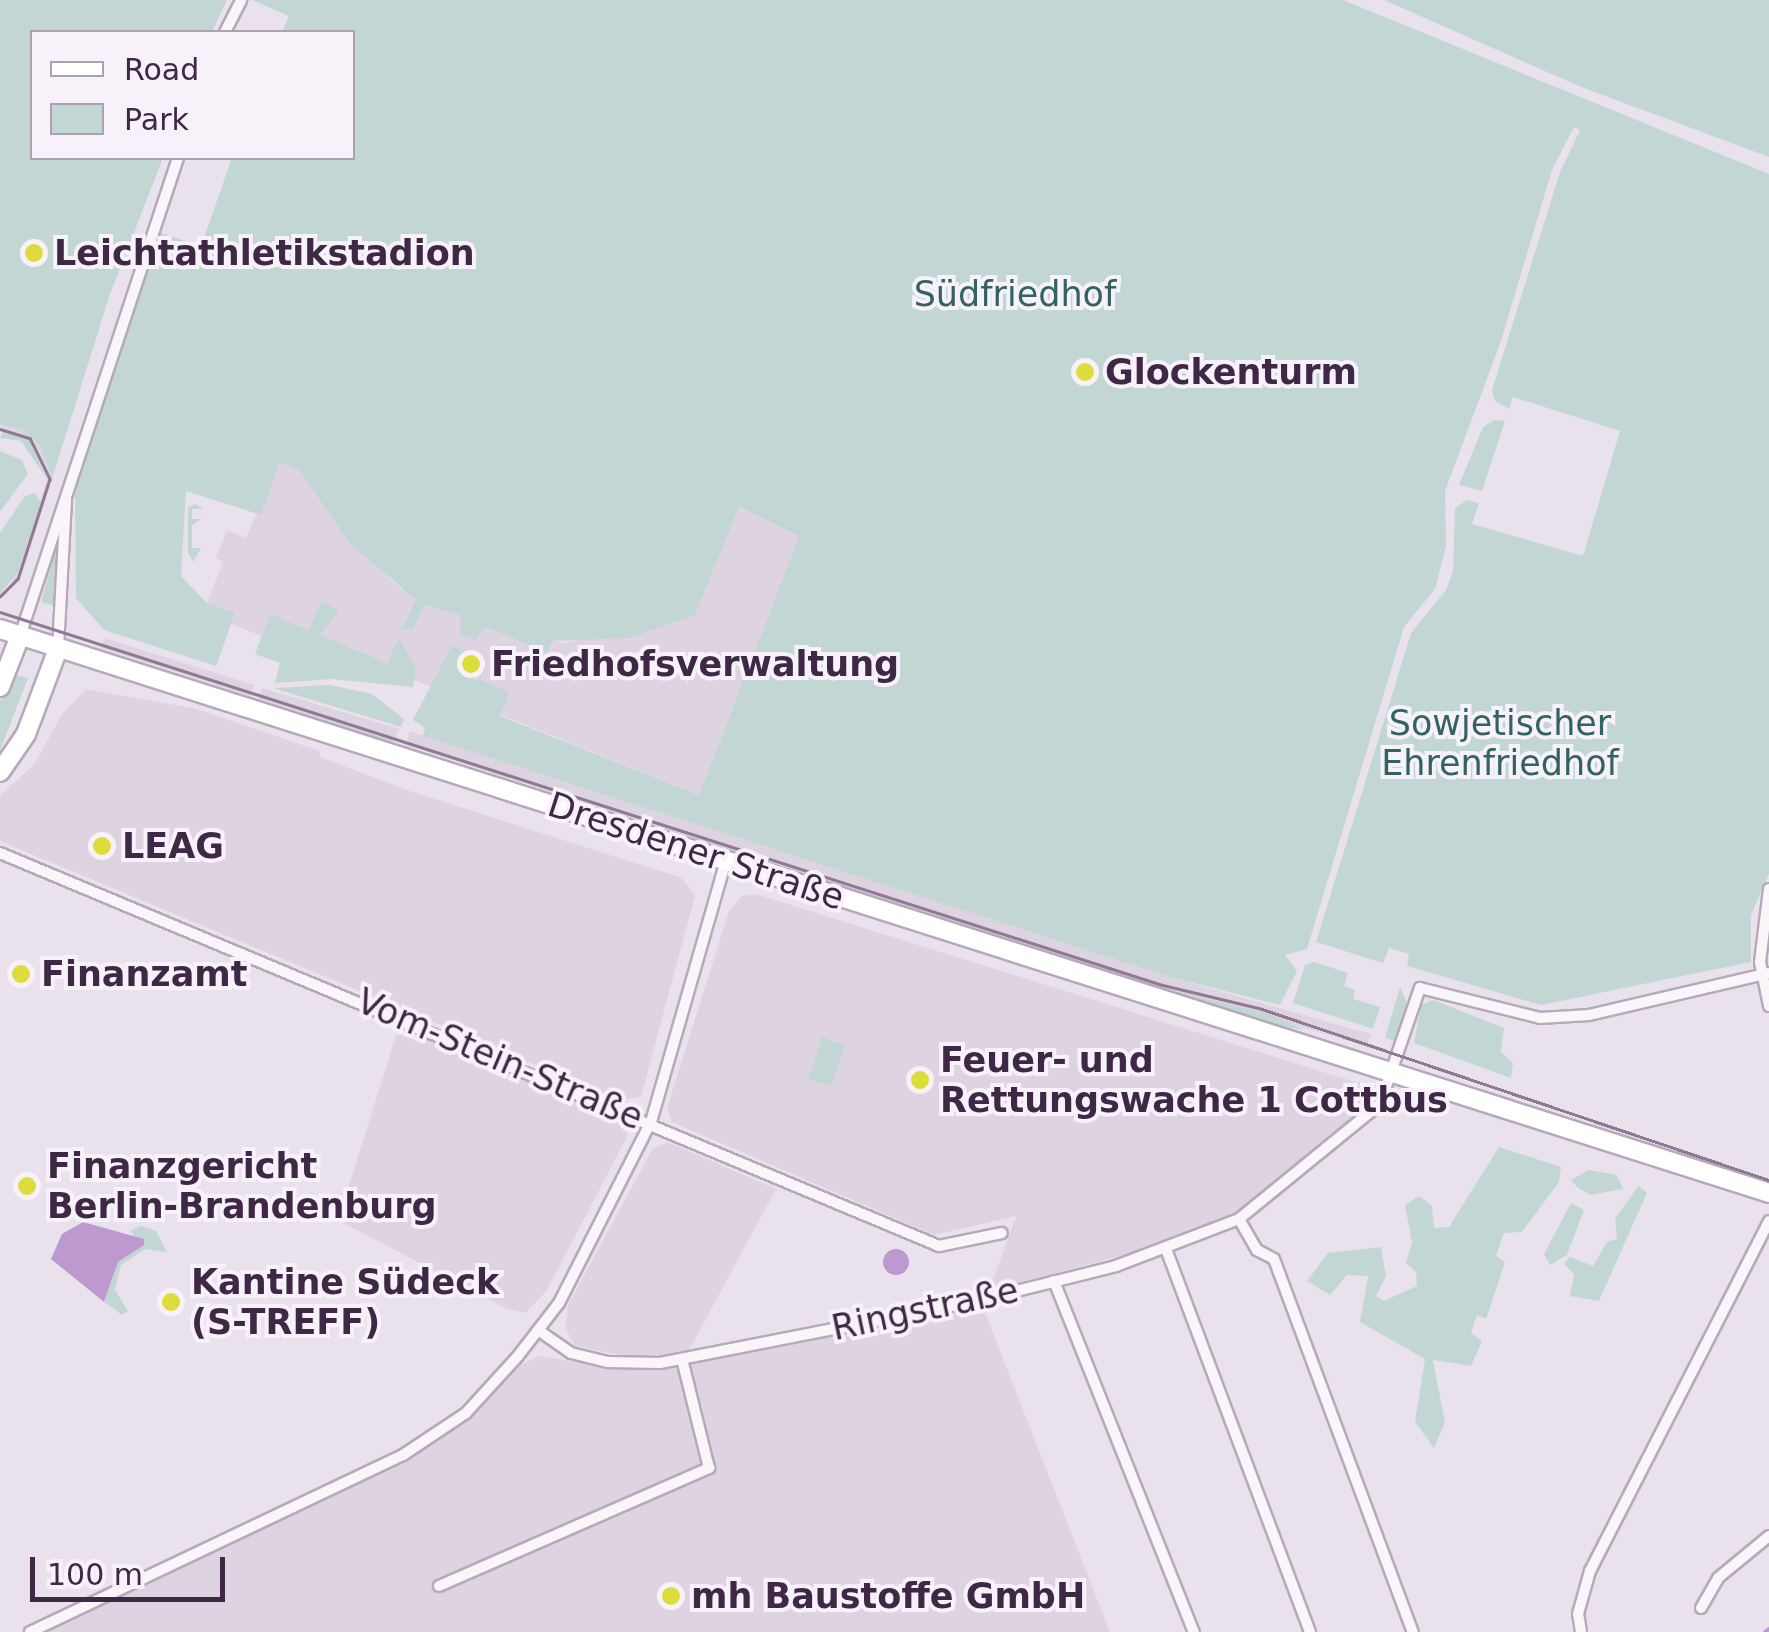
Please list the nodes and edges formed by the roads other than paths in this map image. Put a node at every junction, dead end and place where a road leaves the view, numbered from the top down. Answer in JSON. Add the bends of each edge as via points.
{"nodes":[{"id":1,"x":241,"y":0,"type":"edge"},
{"id":2,"x":227,"y":30,"type":"edge"},
{"id":3,"x":177,"y":160,"type":"edge"},
{"id":4,"x":68,"y":480,"type":"junction"},
{"id":5,"x":0,"y":630,"type":"edge"},
{"id":6,"x":20,"y":636,"type":"junction"},
{"id":7,"x":58,"y":649,"type":"junction"},
{"id":8,"x":0,"y":687,"type":"edge"},
{"id":9,"x":0,"y":772,"type":"edge"},
{"id":10,"x":0,"y":854,"type":"edge"},
{"id":11,"x":725,"y":864,"type":"junction"},
{"id":12,"x":1769,"y":888,"type":"edge"},
{"id":13,"x":1765,"y":974,"type":"edge"},
{"id":14,"x":1769,"y":1006,"type":"edge"},
{"id":15,"x":1393,"y":1074,"type":"junction"},
{"id":16,"x":652,"y":1122,"type":"junction"},
{"id":17,"x":1769,"y":1194,"type":"edge"},
{"id":18,"x":1239,"y":1219,"type":"junction"},
{"id":19,"x":1769,"y":1222,"type":"edge"},
{"id":20,"x":1002,"y":1233,"type":"dead end"},
{"id":21,"x":1166,"y":1249,"type":"junction"},
{"id":22,"x":1054,"y":1281,"type":"junction"},
{"id":23,"x":535,"y":1335,"type":"junction"},
{"id":24,"x":682,"y":1359,"type":"junction"},
{"id":25,"x":1769,"y":1536,"type":"edge"},
{"id":26,"x":439,"y":1586,"type":"dead end"},
{"id":27,"x":1700,"y":1608,"type":"dead end"},
{"id":28,"x":30,"y":1632,"type":"edge"},
{"id":29,"x":1194,"y":1632,"type":"edge"},
{"id":30,"x":1310,"y":1632,"type":"edge"},
{"id":31,"x":1413,"y":1632,"type":"edge"},
{"id":32,"x":1581,"y":1632,"type":"edge"}],
"edges":[{"from":1,"to":2,"type":"street"},
{"from":3,"to":4,"type":"street"},
{"from":4,"to":6,"type":"street"},
{"from":4,"to":7,"type":"street"},
{"from":5,"to":6,"type":"main road","name":"Dresdener Straße"},
{"from":6,"to":7,"type":"main road","name":"Dresdener Straße"},
{"from":6,"to":8,"type":"main road"},
{"from":7,"to":9,"type":"main road","via":[[26,734]]},
{"from":7,"to":11,"type":"main road","name":"Dresdener Straße"},
{"from":10,"to":16,"type":"street","name":"Vom-Stein-Straße"},
{"from":11,"to":15,"type":"main road","name":"Dresdener Straße"},
{"from":11,"to":16,"type":"street"},
{"from":12,"to":13,"type":"street"},
{"from":13,"to":14,"type":"street"},
{"from":13,"to":15,"type":"street","name":"Ringstraße","via":[[1589,1014],[1540,1018],[1420,988]]},
{"from":15,"to":17,"type":"main road","name":"Dresdener Straße"},
{"from":15,"to":18,"type":"street","name":"Ringstraße","via":[[1380,1104]]},
{"from":16,"to":20,"type":"street","name":"Vom-Stein-Straße","via":[[939,1246]]},
{"from":16,"to":23,"type":"street","via":[[559,1303]]},
{"from":18,"to":21,"type":"street","name":"Ringstraße"},
{"from":18,"to":31,"type":"street","via":[[1257,1250],[1274,1260]]},
{"from":19,"to":32,"type":"street","via":[[1590,1571],[1578,1614]]},
{"from":21,"to":22,"type":"street","name":"Ringstraße"},
{"from":21,"to":30,"type":"street"},
{"from":22,"to":24,"type":"street","name":"Ringstraße"},
{"from":22,"to":29,"type":"street"},
{"from":23,"to":24,"type":"street","name":"Ringstraße","via":[[608,1362]]},
{"from":23,"to":28,"type":"street","via":[[466,1412],[402,1455]]},
{"from":24,"to":26,"type":"street","via":[[709,1468]]},
{"from":25,"to":27,"type":"street","via":[[1718,1578]]}]}
